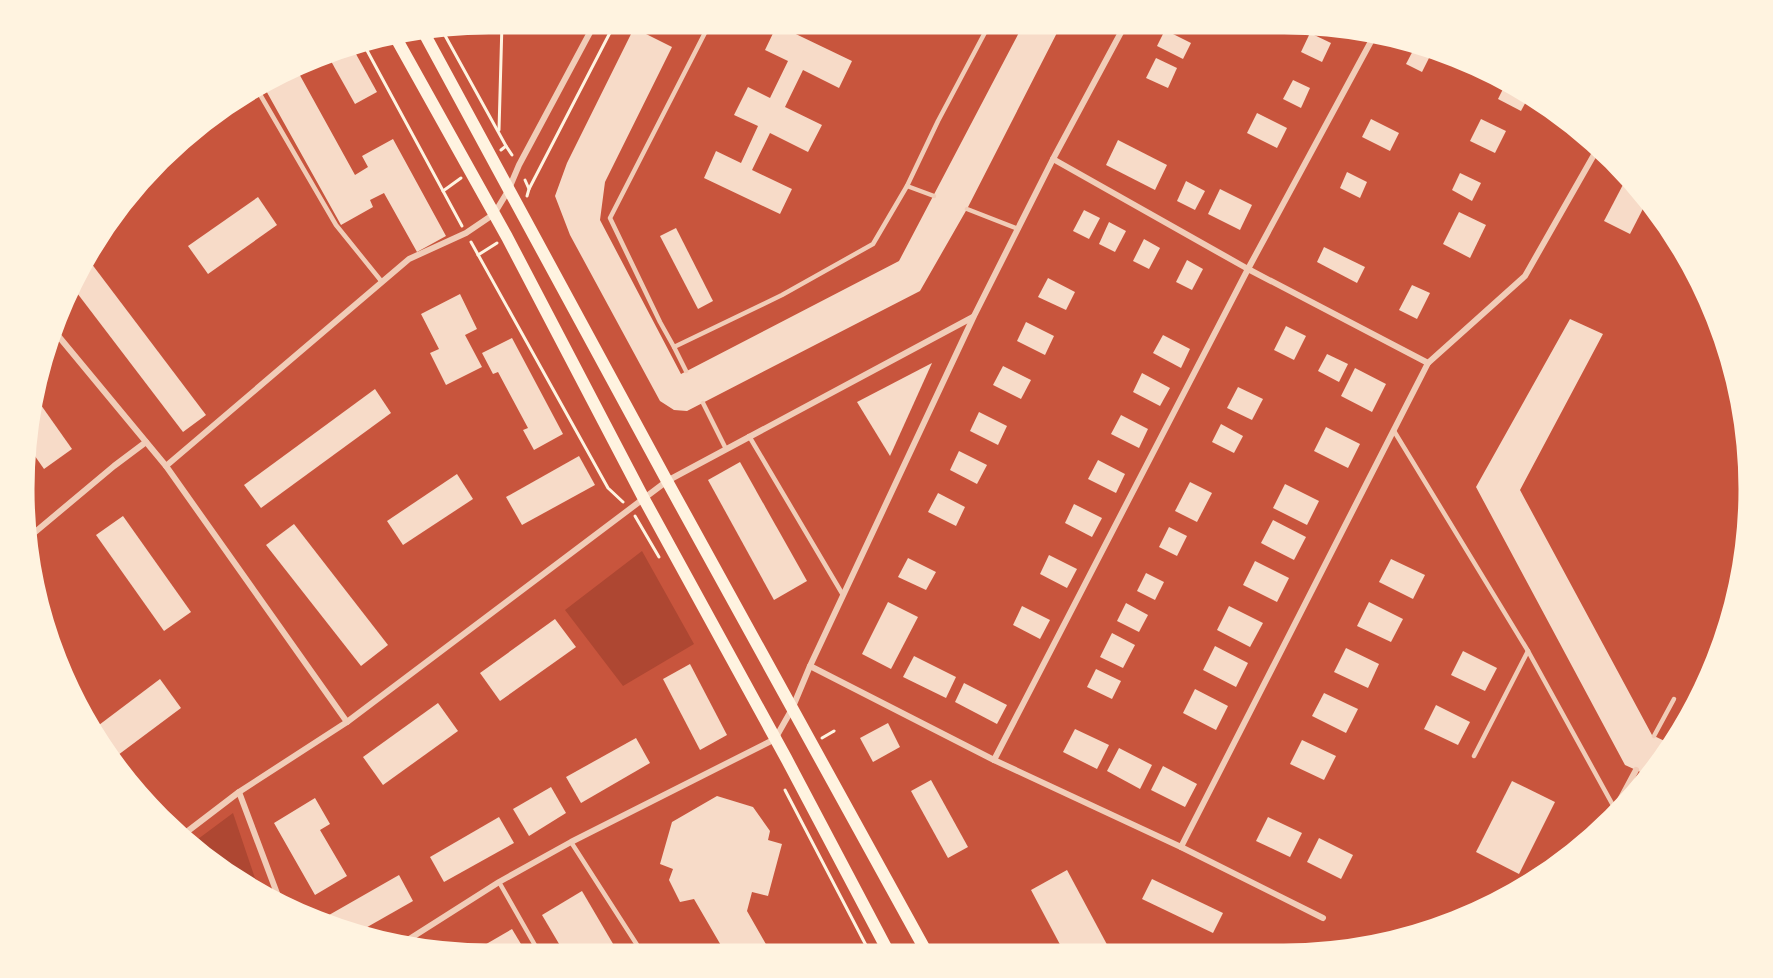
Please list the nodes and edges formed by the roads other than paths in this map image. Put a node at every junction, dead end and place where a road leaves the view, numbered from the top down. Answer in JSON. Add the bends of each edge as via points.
{"nodes":[{"id":1,"x":590,"y":33,"type":"edge"},
{"id":2,"x":705,"y":33,"type":"edge"},
{"id":3,"x":985,"y":33,"type":"edge"},
{"id":4,"x":1121,"y":33,"type":"edge"},
{"id":5,"x":426,"y":37,"type":"edge"},
{"id":6,"x":398,"y":42,"type":"edge"},
{"id":7,"x":1371,"y":42,"type":"edge"},
{"id":8,"x":260,"y":95,"type":"edge"},
{"id":9,"x":1594,"y":155,"type":"edge"},
{"id":10,"x":1053,"y":159,"type":"junction"},
{"id":11,"x":907,"y":186,"type":"junction"},
{"id":12,"x":508,"y":191,"type":"junction"},
{"id":13,"x":934,"y":196,"type":"dead end"},
{"id":14,"x":967,"y":209,"type":"dead end"},
{"id":15,"x":494,"y":214,"type":"junction"},
{"id":16,"x":1018,"y":230,"type":"junction"},
{"id":17,"x":1248,"y":269,"type":"junction"},
{"id":18,"x":382,"y":282,"type":"junction"},
{"id":19,"x":974,"y":316,"type":"junction"},
{"id":20,"x":59,"y":338,"type":"edge"},
{"id":21,"x":674,"y":347,"type":"junction"},
{"id":22,"x":1428,"y":363,"type":"junction"},
{"id":23,"x":686,"y":370,"type":"dead end"},
{"id":24,"x":703,"y":403,"type":"dead end"},
{"id":25,"x":1394,"y":431,"type":"junction"},
{"id":26,"x":749,"y":436,"type":"junction"},
{"id":27,"x":146,"y":442,"type":"junction"},
{"id":28,"x":726,"y":449,"type":"junction"},
{"id":29,"x":166,"y":465,"type":"junction"},
{"id":30,"x":666,"y":481,"type":"junction"},
{"id":31,"x":644,"y":499,"type":"junction"},
{"id":32,"x":35,"y":532,"type":"edge"},
{"id":33,"x":843,"y":595,"type":"junction"},
{"id":34,"x":1528,"y":651,"type":"junction"},
{"id":35,"x":810,"y":666,"type":"junction"},
{"id":36,"x":1674,"y":699,"type":"dead end"},
{"id":37,"x":792,"y":708,"type":"junction"},
{"id":38,"x":347,"y":722,"type":"junction"},
{"id":39,"x":1654,"y":736,"type":"dead end"},
{"id":40,"x":775,"y":739,"type":"junction"},
{"id":41,"x":1474,"y":756,"type":"dead end"},
{"id":42,"x":994,"y":760,"type":"junction"},
{"id":43,"x":1636,"y":770,"type":"dead end"},
{"id":44,"x":1626,"y":791,"type":"edge"},
{"id":45,"x":239,"y":792,"type":"junction"},
{"id":46,"x":1613,"y":804,"type":"edge"},
{"id":47,"x":187,"y":831,"type":"edge"},
{"id":48,"x":571,"y":842,"type":"junction"},
{"id":49,"x":1180,"y":847,"type":"junction"},
{"id":50,"x":499,"y":882,"type":"junction"},
{"id":51,"x":277,"y":892,"type":"edge"},
{"id":52,"x":1323,"y":918,"type":"dead end"},
{"id":53,"x":412,"y":938,"type":"edge"},
{"id":54,"x":535,"y":945,"type":"edge"},
{"id":55,"x":637,"y":945,"type":"edge"},
{"id":56,"x":885,"y":945,"type":"edge"},
{"id":57,"x":923,"y":945,"type":"edge"}],
"edges":[{"from":1,"to":12,"type":"street"},
{"from":2,"to":21,"type":"lane","via":[[610,218]]},
{"from":3,"to":11,"type":"lane"},
{"from":4,"to":10,"type":"street"},
{"from":5,"to":12,"type":"main road"},
{"from":6,"to":15,"type":"main road"},
{"from":7,"to":17,"type":"street"},
{"from":8,"to":18,"type":"lane","via":[[336,225]]},
{"from":9,"to":22,"type":"street","via":[[1525,276]]},
{"from":10,"to":16,"type":"street"},
{"from":10,"to":17,"type":"street"},
{"from":11,"to":13,"type":"lane"},
{"from":11,"to":21,"type":"lane","via":[[873,244],[782,295]]},
{"from":12,"to":15,"type":"street"},
{"from":12,"to":30,"type":"main road"},
{"from":14,"to":16,"type":"lane"},
{"from":15,"to":18,"type":"street","via":[[466,233],[409,259]]},
{"from":15,"to":31,"type":"main road"},
{"from":16,"to":19,"type":"street"},
{"from":17,"to":22,"type":"street"},
{"from":17,"to":42,"type":"street"},
{"from":18,"to":29,"type":"street"},
{"from":19,"to":26,"type":"street"},
{"from":19,"to":33,"type":"street"},
{"from":20,"to":27,"type":"street"},
{"from":21,"to":23,"type":"lane"},
{"from":22,"to":25,"type":"street"},
{"from":24,"to":28,"type":"lane"},
{"from":25,"to":34,"type":"lane"},
{"from":25,"to":49,"type":"street"},
{"from":26,"to":28,"type":"street"},
{"from":26,"to":33,"type":"lane"},
{"from":27,"to":29,"type":"street"},
{"from":27,"to":32,"type":"street"},
{"from":28,"to":30,"type":"street"},
{"from":29,"to":38,"type":"street"},
{"from":30,"to":31,"type":"street"},
{"from":30,"to":37,"type":"main road"},
{"from":31,"to":38,"type":"street"},
{"from":31,"to":40,"type":"main road"},
{"from":33,"to":35,"type":"street"},
{"from":34,"to":41,"type":"lane"},
{"from":34,"to":46,"type":"lane"},
{"from":35,"to":37,"type":"street"},
{"from":35,"to":42,"type":"street"},
{"from":36,"to":39,"type":"lane"},
{"from":37,"to":40,"type":"street"},
{"from":37,"to":57,"type":"main road"},
{"from":38,"to":45,"type":"street"},
{"from":40,"to":48,"type":"street"},
{"from":40,"to":56,"type":"main road"},
{"from":42,"to":49,"type":"street"},
{"from":43,"to":44,"type":"street"},
{"from":45,"to":47,"type":"street"},
{"from":45,"to":51,"type":"street"},
{"from":48,"to":50,"type":"street"},
{"from":48,"to":55,"type":"lane"},
{"from":49,"to":52,"type":"street"},
{"from":50,"to":53,"type":"street"},
{"from":50,"to":54,"type":"lane"}]}
